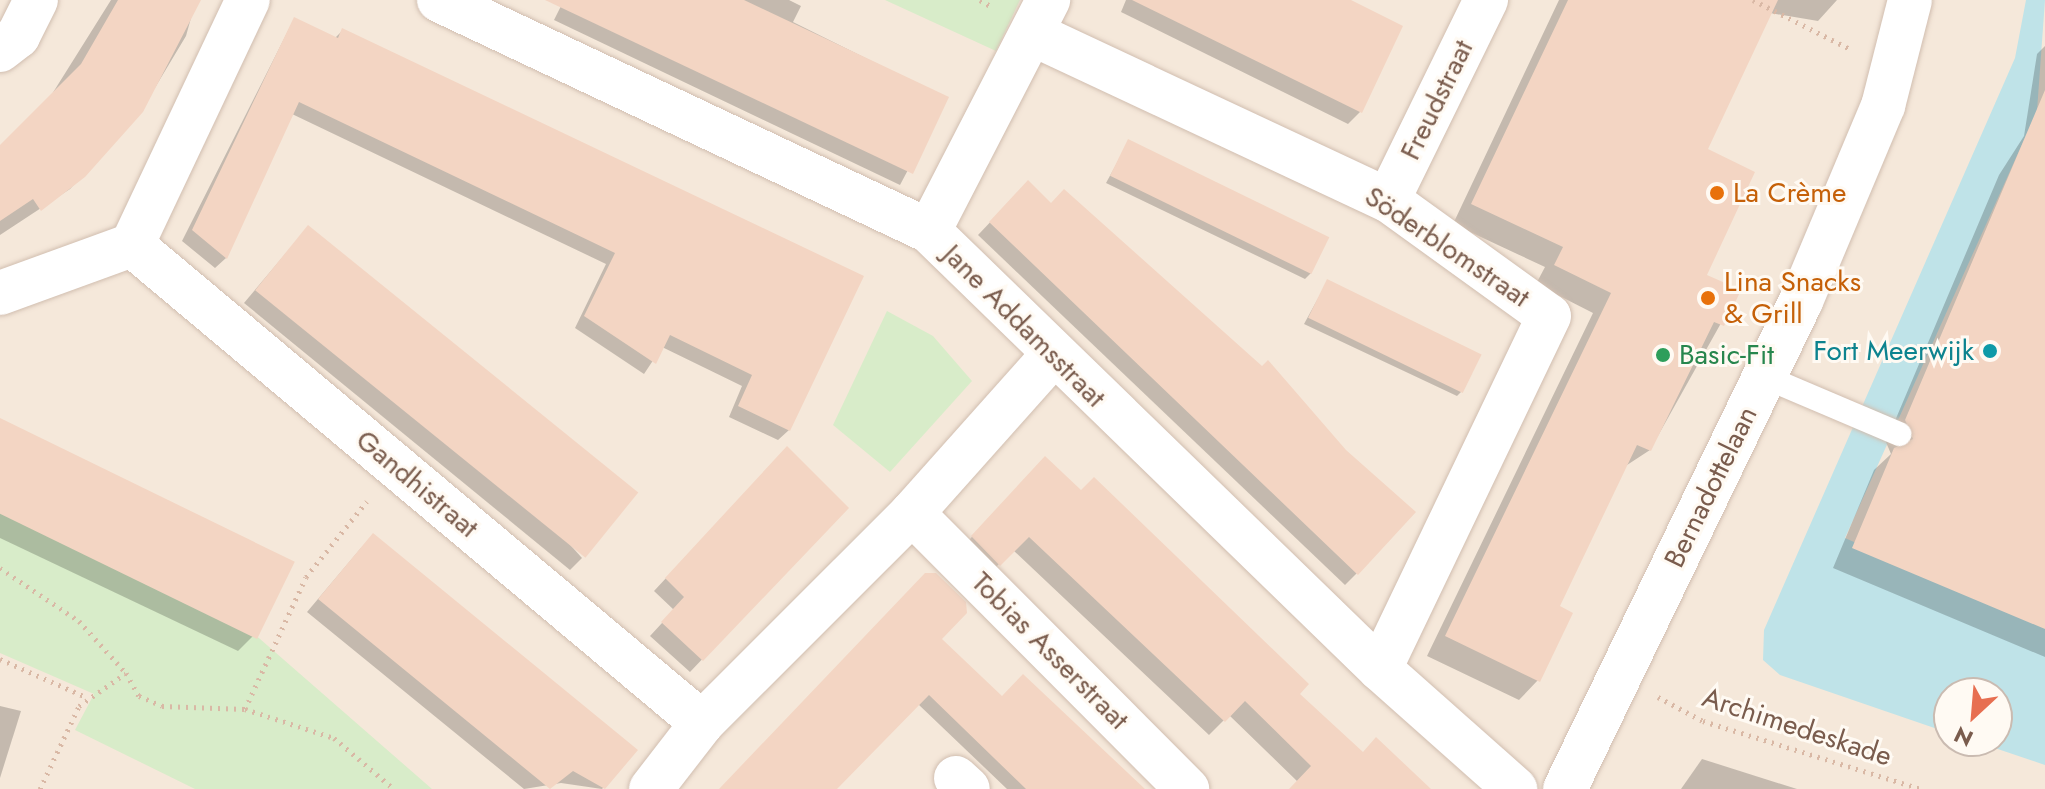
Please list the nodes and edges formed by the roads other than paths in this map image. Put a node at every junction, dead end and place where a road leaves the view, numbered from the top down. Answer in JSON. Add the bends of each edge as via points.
{"nodes":[{"id":1,"x":36,"y":0,"type":"edge"},
{"id":2,"x":248,"y":0,"type":"edge"},
{"id":3,"x":439,"y":0,"type":"edge"},
{"id":4,"x":1486,"y":0,"type":"edge"},
{"id":5,"x":1910,"y":0,"type":"edge"},
{"id":6,"x":1041,"y":17,"type":"edge"},
{"id":7,"x":0,"y":50,"type":"edge"},
{"id":8,"x":1388,"y":200,"type":"junction"},
{"id":9,"x":929,"y":231,"type":"junction"},
{"id":10,"x":132,"y":245,"type":"junction"},
{"id":11,"x":0,"y":293,"type":"edge"},
{"id":12,"x":1052,"y":356,"type":"junction"},
{"id":13,"x":1765,"y":377,"type":"junction"},
{"id":14,"x":1899,"y":434,"type":"dead end"},
{"id":15,"x":912,"y":513,"type":"junction"},
{"id":16,"x":1380,"y":669,"type":"junction"},
{"id":17,"x":702,"y":723,"type":"junction"},
{"id":18,"x":651,"y":789,"type":"edge"},
{"id":19,"x":1187,"y":789,"type":"edge"},
{"id":20,"x":1515,"y":789,"type":"edge"},
{"id":21,"x":1565,"y":789,"type":"edge"}],
"edges":[{"from":1,"to":7,"type":"street","via":[[18,36]]},
{"from":2,"to":10,"type":"street"},
{"from":3,"to":9,"type":"street","name":"Jane Addamsstraat"},
{"from":4,"to":8,"type":"street","name":"Freudstraat"},
{"from":5,"to":13,"type":"street","name":"Bernadottelaan","via":[[1894,72]]},
{"from":6,"to":8,"type":"street","name":"Söderblomstraat"},
{"from":6,"to":9,"type":"street"},
{"from":8,"to":16,"type":"street","name":"Söderblomstraat","via":[[1549,316]]},
{"from":9,"to":12,"type":"street","name":"Jane Addamsstraat"},
{"from":10,"to":11,"type":"street"},
{"from":10,"to":17,"type":"street","name":"Gandhistraat"},
{"from":12,"to":15,"type":"street"},
{"from":12,"to":16,"type":"street","name":"Jane Addamsstraat"},
{"from":13,"to":14,"type":"lane"},
{"from":13,"to":21,"type":"street","name":"Bernadottelaan"},
{"from":15,"to":17,"type":"street"},
{"from":15,"to":19,"type":"street","name":"Tobias Asserstraat"},
{"from":16,"to":20,"type":"street","name":"Jane Addamsstraat"},
{"from":17,"to":18,"type":"street"}]}
